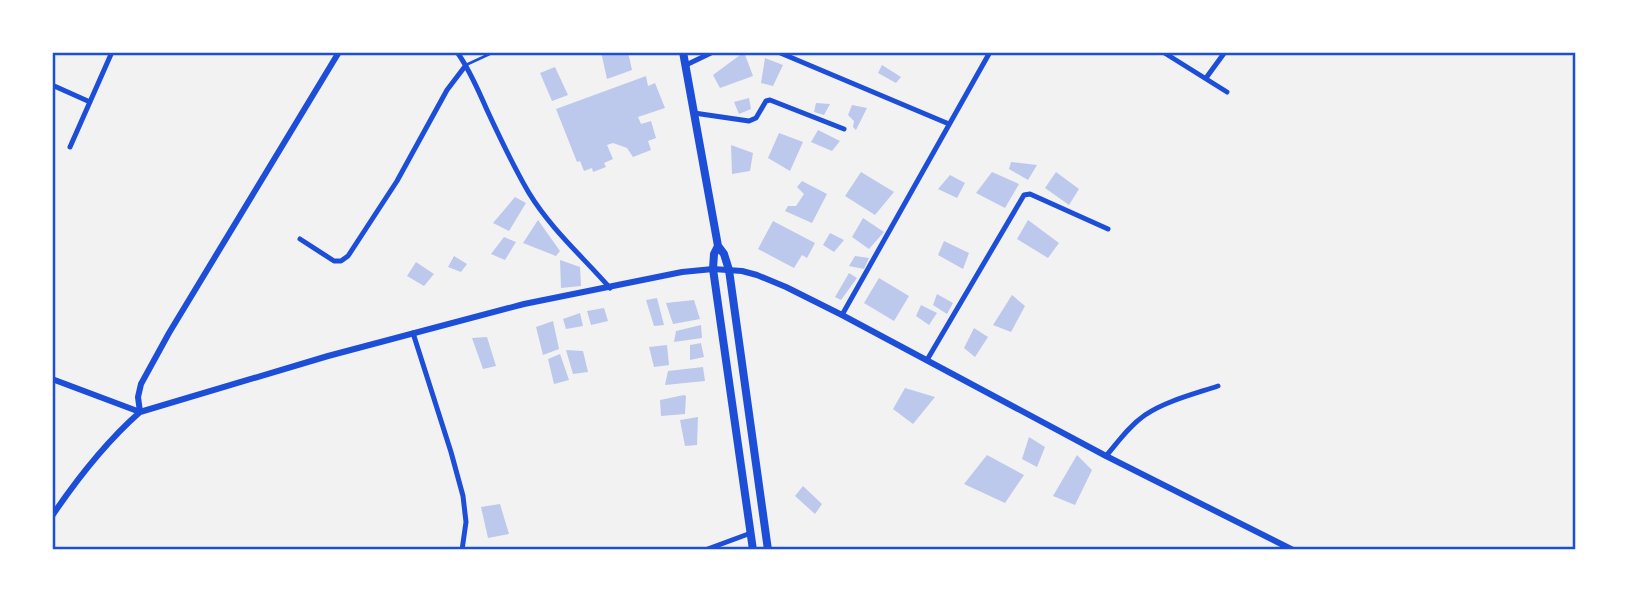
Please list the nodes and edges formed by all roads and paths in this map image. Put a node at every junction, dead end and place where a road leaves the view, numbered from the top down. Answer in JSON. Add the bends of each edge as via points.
{"nodes":[{"id":1,"x":112,"y":52,"type":"edge"},
{"id":2,"x":457,"y":52,"type":"edge"},
{"id":3,"x":494,"y":52,"type":"edge"},
{"id":4,"x":683,"y":52,"type":"edge"},
{"id":5,"x":713,"y":52,"type":"edge"},
{"id":6,"x":778,"y":52,"type":"edge"},
{"id":7,"x":990,"y":52,"type":"edge"},
{"id":8,"x":1163,"y":52,"type":"edge"},
{"id":9,"x":1225,"y":52,"type":"edge"},
{"id":10,"x":337,"y":53,"type":"edge"},
{"id":11,"x":466,"y":65,"type":"junction"},
{"id":12,"x":686,"y":65,"type":"junction"},
{"id":13,"x":1206,"y":78,"type":"junction"},
{"id":14,"x":52,"y":85,"type":"edge"},
{"id":15,"x":1227,"y":92,"type":"dead end"},
{"id":16,"x":90,"y":102,"type":"junction"},
{"id":17,"x":694,"y":113,"type":"junction"},
{"id":18,"x":949,"y":124,"type":"junction"},
{"id":19,"x":844,"y":129,"type":"dead end"},
{"id":20,"x":70,"y":147,"type":"dead end"},
{"id":21,"x":1108,"y":229,"type":"dead end"},
{"id":22,"x":300,"y":239,"type":"dead end"},
{"id":23,"x":718,"y":246,"type":"junction"},
{"id":24,"x":713,"y":270,"type":"junction"},
{"id":25,"x":729,"y":270,"type":"junction"},
{"id":26,"x":610,"y":288,"type":"junction"},
{"id":27,"x":842,"y":315,"type":"junction"},
{"id":28,"x":413,"y":333,"type":"junction"},
{"id":29,"x":928,"y":360,"type":"junction"},
{"id":30,"x":53,"y":381,"type":"edge"},
{"id":31,"x":1218,"y":386,"type":"dead end"},
{"id":32,"x":140,"y":412,"type":"junction"},
{"id":33,"x":1106,"y":456,"type":"junction"},
{"id":34,"x":52,"y":516,"type":"edge"},
{"id":35,"x":751,"y":533,"type":"junction"},
{"id":36,"x":462,"y":550,"type":"edge"},
{"id":37,"x":705,"y":550,"type":"edge"},
{"id":38,"x":753,"y":550,"type":"edge"},
{"id":39,"x":768,"y":550,"type":"edge"},
{"id":40,"x":1293,"y":550,"type":"edge"}],
"edges":[{"from":1,"to":16,"type":"street"},
{"from":2,"to":11,"type":"street"},
{"from":3,"to":11,"type":"lane"},
{"from":4,"to":12,"type":"main road"},
{"from":5,"to":12,"type":"street"},
{"from":6,"to":18,"type":"street"},
{"from":7,"to":18,"type":"street"},
{"from":8,"to":13,"type":"street"},
{"from":9,"to":13,"type":"street"},
{"from":10,"to":32,"type":"street","via":[[147,373],[138,397]]},
{"from":11,"to":22,"type":"street","via":[[348,256],[334,261]]},
{"from":11,"to":26,"type":"street","via":[[529,193],[549,222]]},
{"from":12,"to":17,"type":"main road"},
{"from":13,"to":15,"type":"street"},
{"from":14,"to":16,"type":"street"},
{"from":16,"to":20,"type":"street"},
{"from":17,"to":19,"type":"street","via":[[749,121],[770,100]]},
{"from":17,"to":23,"type":"main road"},
{"from":18,"to":27,"type":"street"},
{"from":21,"to":29,"type":"street","via":[[1024,195]]},
{"from":23,"to":24,"type":"main road"},
{"from":23,"to":25,"type":"main road"},
{"from":24,"to":25,"type":"street"},
{"from":24,"to":26,"type":"street"},
{"from":24,"to":35,"type":"main road"},
{"from":25,"to":27,"type":"street","via":[[757,275]]},
{"from":25,"to":39,"type":"main road"},
{"from":26,"to":28,"type":"street","via":[[524,304]]},
{"from":27,"to":29,"type":"street"},
{"from":28,"to":32,"type":"street"},
{"from":28,"to":36,"type":"street","via":[[463,496]]},
{"from":29,"to":33,"type":"street"},
{"from":30,"to":32,"type":"street"},
{"from":31,"to":33,"type":"street","via":[[1144,416]]},
{"from":32,"to":34,"type":"street","via":[[117,432]]},
{"from":33,"to":40,"type":"street"},
{"from":35,"to":37,"type":"street"},
{"from":35,"to":38,"type":"main road"}]}
